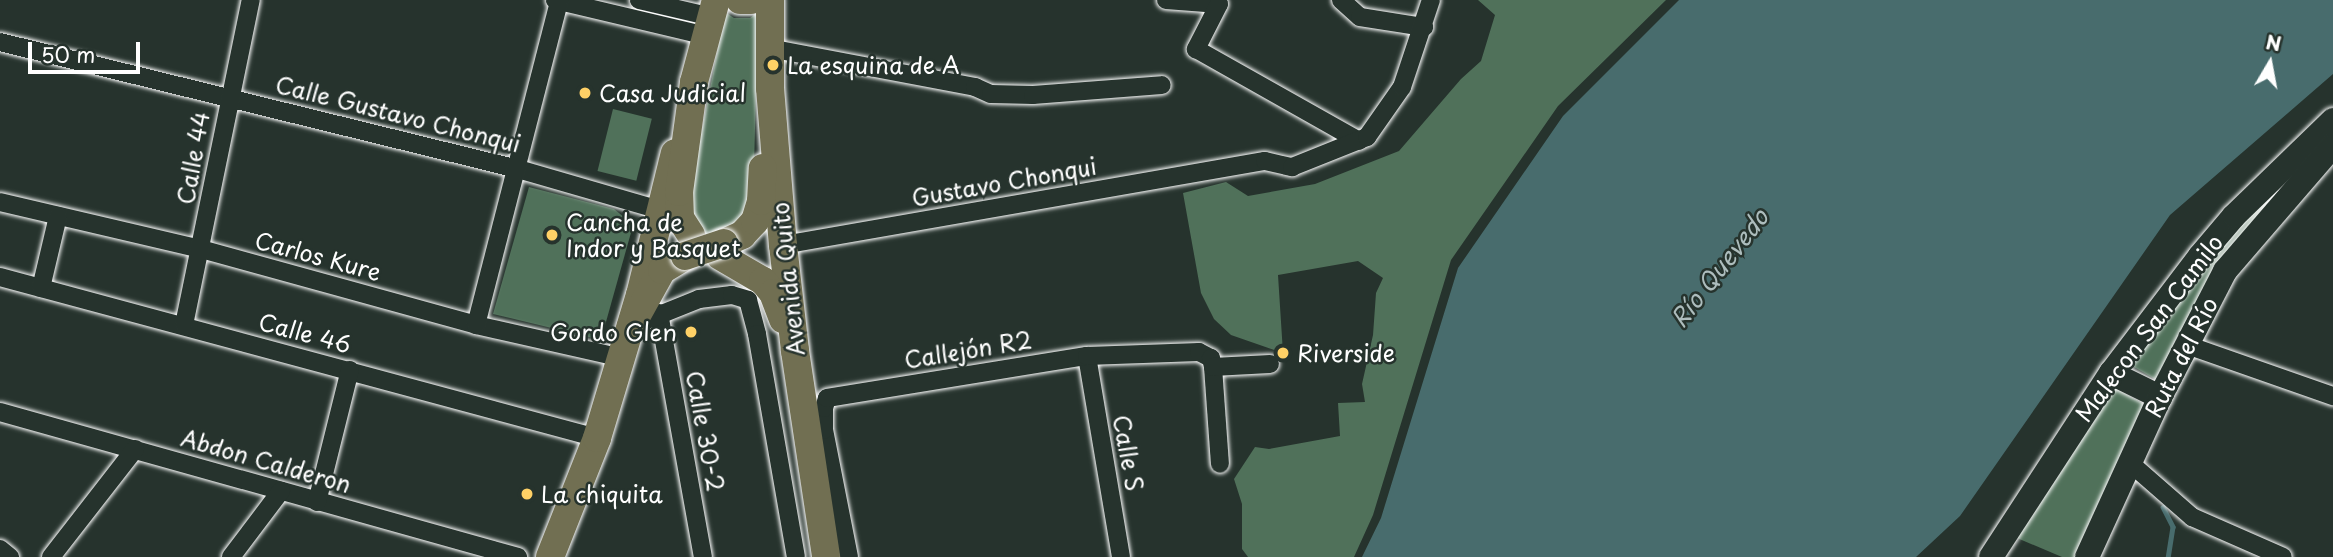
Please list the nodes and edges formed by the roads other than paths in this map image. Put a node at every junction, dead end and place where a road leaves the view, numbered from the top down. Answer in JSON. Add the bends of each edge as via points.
{"nodes":[{"id":1,"x":251,"y":0,"type":"edge"},
{"id":2,"x":639,"y":0,"type":"edge"},
{"id":3,"x":740,"y":0,"type":"edge"},
{"id":4,"x":751,"y":0,"type":"edge"},
{"id":5,"x":770,"y":0,"type":"edge"},
{"id":6,"x":1166,"y":0,"type":"edge"},
{"id":7,"x":1341,"y":0,"type":"edge"},
{"id":8,"x":1431,"y":0,"type":"edge"},
{"id":9,"x":557,"y":1,"type":"edge"},
{"id":10,"x":711,"y":18,"type":"edge"},
{"id":11,"x":1424,"y":27,"type":"junction"},
{"id":12,"x":0,"y":42,"type":"edge"},
{"id":13,"x":769,"y":48,"type":"junction"},
{"id":14,"x":694,"y":82,"type":"junction"},
{"id":15,"x":1162,"y":85,"type":"dead end"},
{"id":16,"x":770,"y":88,"type":"junction"},
{"id":17,"x":229,"y":97,"type":"junction"},
{"id":18,"x":2333,"y":120,"type":"edge"},
{"id":19,"x":1359,"y":141,"type":"junction"},
{"id":20,"x":2333,"y":146,"type":"edge"},
{"id":21,"x":518,"y":169,"type":"junction"},
{"id":22,"x":0,"y":202,"type":"edge"},
{"id":23,"x":660,"y":210,"type":"junction"},
{"id":24,"x":58,"y":216,"type":"junction"},
{"id":25,"x":688,"y":245,"type":"junction"},
{"id":26,"x":783,"y":245,"type":"junction"},
{"id":27,"x":201,"y":249,"type":"junction"},
{"id":28,"x":722,"y":249,"type":"junction"},
{"id":29,"x":0,"y":277,"type":"edge"},
{"id":30,"x":41,"y":288,"type":"junction"},
{"id":31,"x":659,"y":313,"type":"junction"},
{"id":32,"x":184,"y":325,"type":"junction"},
{"id":33,"x":477,"y":325,"type":"junction"},
{"id":34,"x":631,"y":326,"type":"junction"},
{"id":35,"x":757,"y":334,"type":"junction"},
{"id":36,"x":790,"y":340,"type":"junction"},
{"id":37,"x":2187,"y":345,"type":"junction"},
{"id":38,"x":1087,"y":356,"type":"junction"},
{"id":39,"x":622,"y":358,"type":"junction"},
{"id":40,"x":1270,"y":364,"type":"dead end"},
{"id":41,"x":1213,"y":367,"type":"junction"},
{"id":42,"x":350,"y":370,"type":"junction"},
{"id":43,"x":2111,"y":373,"type":"junction"},
{"id":44,"x":2333,"y":396,"type":"edge"},
{"id":45,"x":2160,"y":397,"type":"junction"},
{"id":46,"x":0,"y":412,"type":"edge"},
{"id":47,"x":597,"y":438,"type":"junction"},
{"id":48,"x":135,"y":449,"type":"junction"},
{"id":49,"x":2129,"y":463,"type":"junction"},
{"id":50,"x":1220,"y":464,"type":"dead end"},
{"id":51,"x":281,"y":491,"type":"junction"},
{"id":52,"x":317,"y":502,"type":"junction"},
{"id":53,"x":0,"y":549,"type":"edge"},
{"id":54,"x":2000,"y":555,"type":"edge"},
{"id":55,"x":10,"y":557,"type":"edge"},
{"id":56,"x":51,"y":557,"type":"edge"},
{"id":57,"x":231,"y":557,"type":"edge"},
{"id":58,"x":518,"y":557,"type":"edge"},
{"id":59,"x":550,"y":557,"type":"edge"},
{"id":60,"x":703,"y":557,"type":"edge"},
{"id":61,"x":796,"y":557,"type":"edge"},
{"id":62,"x":826,"y":557,"type":"edge"},
{"id":63,"x":849,"y":557,"type":"edge"},
{"id":64,"x":1121,"y":557,"type":"edge"},
{"id":65,"x":2087,"y":557,"type":"edge"},
{"id":66,"x":2283,"y":557,"type":"edge"}],
"edges":[{"from":1,"to":17,"type":"street","name":"Calle 44"},
{"from":2,"to":10,"type":"street"},
{"from":3,"to":4,"type":"main road"},
{"from":5,"to":13,"type":"main road","name":"Avenida Quito"},
{"from":6,"to":19,"type":"street","via":[[1219,4],[1196,49]]},
{"from":7,"to":11,"type":"street","via":[[1360,18]]},
{"from":8,"to":11,"type":"street"},
{"from":9,"to":10,"type":"street"},
{"from":9,"to":21,"type":"street"},
{"from":10,"to":14,"type":"main road"},
{"from":11,"to":19,"type":"street","via":[[1402,87],[1367,137]]},
{"from":12,"to":17,"type":"street","name":"Calle Gustavo Chonqui"},
{"from":13,"to":15,"type":"street","via":[[975,87],[991,94]]},
{"from":13,"to":16,"type":"main road","name":"Avenida Quito"},
{"from":14,"to":23,"type":"main road"},
{"from":14,"to":25,"type":"main road","via":[[679,192]]},
{"from":16,"to":26,"type":"main road","name":"Avenida Quito"},
{"from":16,"to":28,"type":"main road","via":[[759,212],[742,235]]},
{"from":17,"to":21,"type":"street","name":"Calle Gustavo Chonqui"},
{"from":17,"to":27,"type":"street","name":"Calle 44"},
{"from":18,"to":43,"type":"main road","name":"Malecon San Camilo","via":[[2234,216]]},
{"from":19,"to":26,"type":"street","name":"Gustavo Chonqui","via":[[1292,167],[1265,161]]},
{"from":20,"to":37,"type":"main road","name":"Ruta del Río","via":[[2225,271]]},
{"from":21,"to":23,"type":"street","name":"Calle Gustavo Chonqui"},
{"from":21,"to":33,"type":"street"},
{"from":22,"to":24,"type":"street","name":"Carlos Kure"},
{"from":23,"to":34,"type":"main road"},
{"from":24,"to":27,"type":"street","name":"Carlos Kure"},
{"from":24,"to":30,"type":"street"},
{"from":25,"to":28,"type":"main road","bridge":true},
{"from":25,"to":34,"type":"main road","via":[[662,270]]},
{"from":26,"to":36,"type":"main road","name":"Avenida Quito"},
{"from":27,"to":32,"type":"street","name":"Calle 44"},
{"from":27,"to":33,"type":"street","name":"Carlos Kure"},
{"from":28,"to":36,"type":"main road","via":[[768,286]]},
{"from":29,"to":30,"type":"street","name":"Calle 46"},
{"from":30,"to":32,"type":"street","name":"Calle 46"},
{"from":31,"to":34,"type":"street"},
{"from":31,"to":35,"type":"street","via":[[699,299],[738,295],[748,300]]},
{"from":31,"to":60,"type":"street","name":"Calle 30-2"},
{"from":32,"to":42,"type":"street","name":"Calle 46"},
{"from":33,"to":39,"type":"street","name":"Carlos Kure"},
{"from":34,"to":39,"type":"main road"},
{"from":35,"to":36,"type":"street"},
{"from":35,"to":61,"type":"street"},
{"from":36,"to":62,"type":"main road","name":"Avenida Quito"},
{"from":37,"to":44,"type":"street"},
{"from":37,"to":45,"type":"main road","name":"Ruta del Río"},
{"from":38,"to":41,"type":"street","name":"Callejón R2","via":[[1199,352],[1211,358]]},
{"from":38,"to":63,"type":"street","name":"Callejón R2","via":[[827,398],[824,430]]},
{"from":38,"to":64,"type":"street","name":"Calle S"},
{"from":39,"to":47,"type":"main road"},
{"from":40,"to":41,"type":"street"},
{"from":41,"to":50,"type":"street"},
{"from":42,"to":47,"type":"street","name":"Calle 46"},
{"from":42,"to":52,"type":"street"},
{"from":43,"to":45,"type":"main road"},
{"from":43,"to":54,"type":"main road","name":"Malecon San Camilo"},
{"from":45,"to":49,"type":"main road","name":"Ruta del Río"},
{"from":46,"to":48,"type":"street","name":"Abdon Calderon"},
{"from":47,"to":59,"type":"main road"},
{"from":48,"to":51,"type":"street","name":"Abdon Calderon"},
{"from":48,"to":56,"type":"street"},
{"from":49,"to":65,"type":"main road","name":"Ruta del Río"},
{"from":49,"to":66,"type":"street","via":[[2192,517]]},
{"from":51,"to":52,"type":"street","name":"Abdon Calderon"},
{"from":51,"to":57,"type":"street"},
{"from":52,"to":58,"type":"street","name":"Abdon Calderon"},
{"from":53,"to":55,"type":"street"}]}
